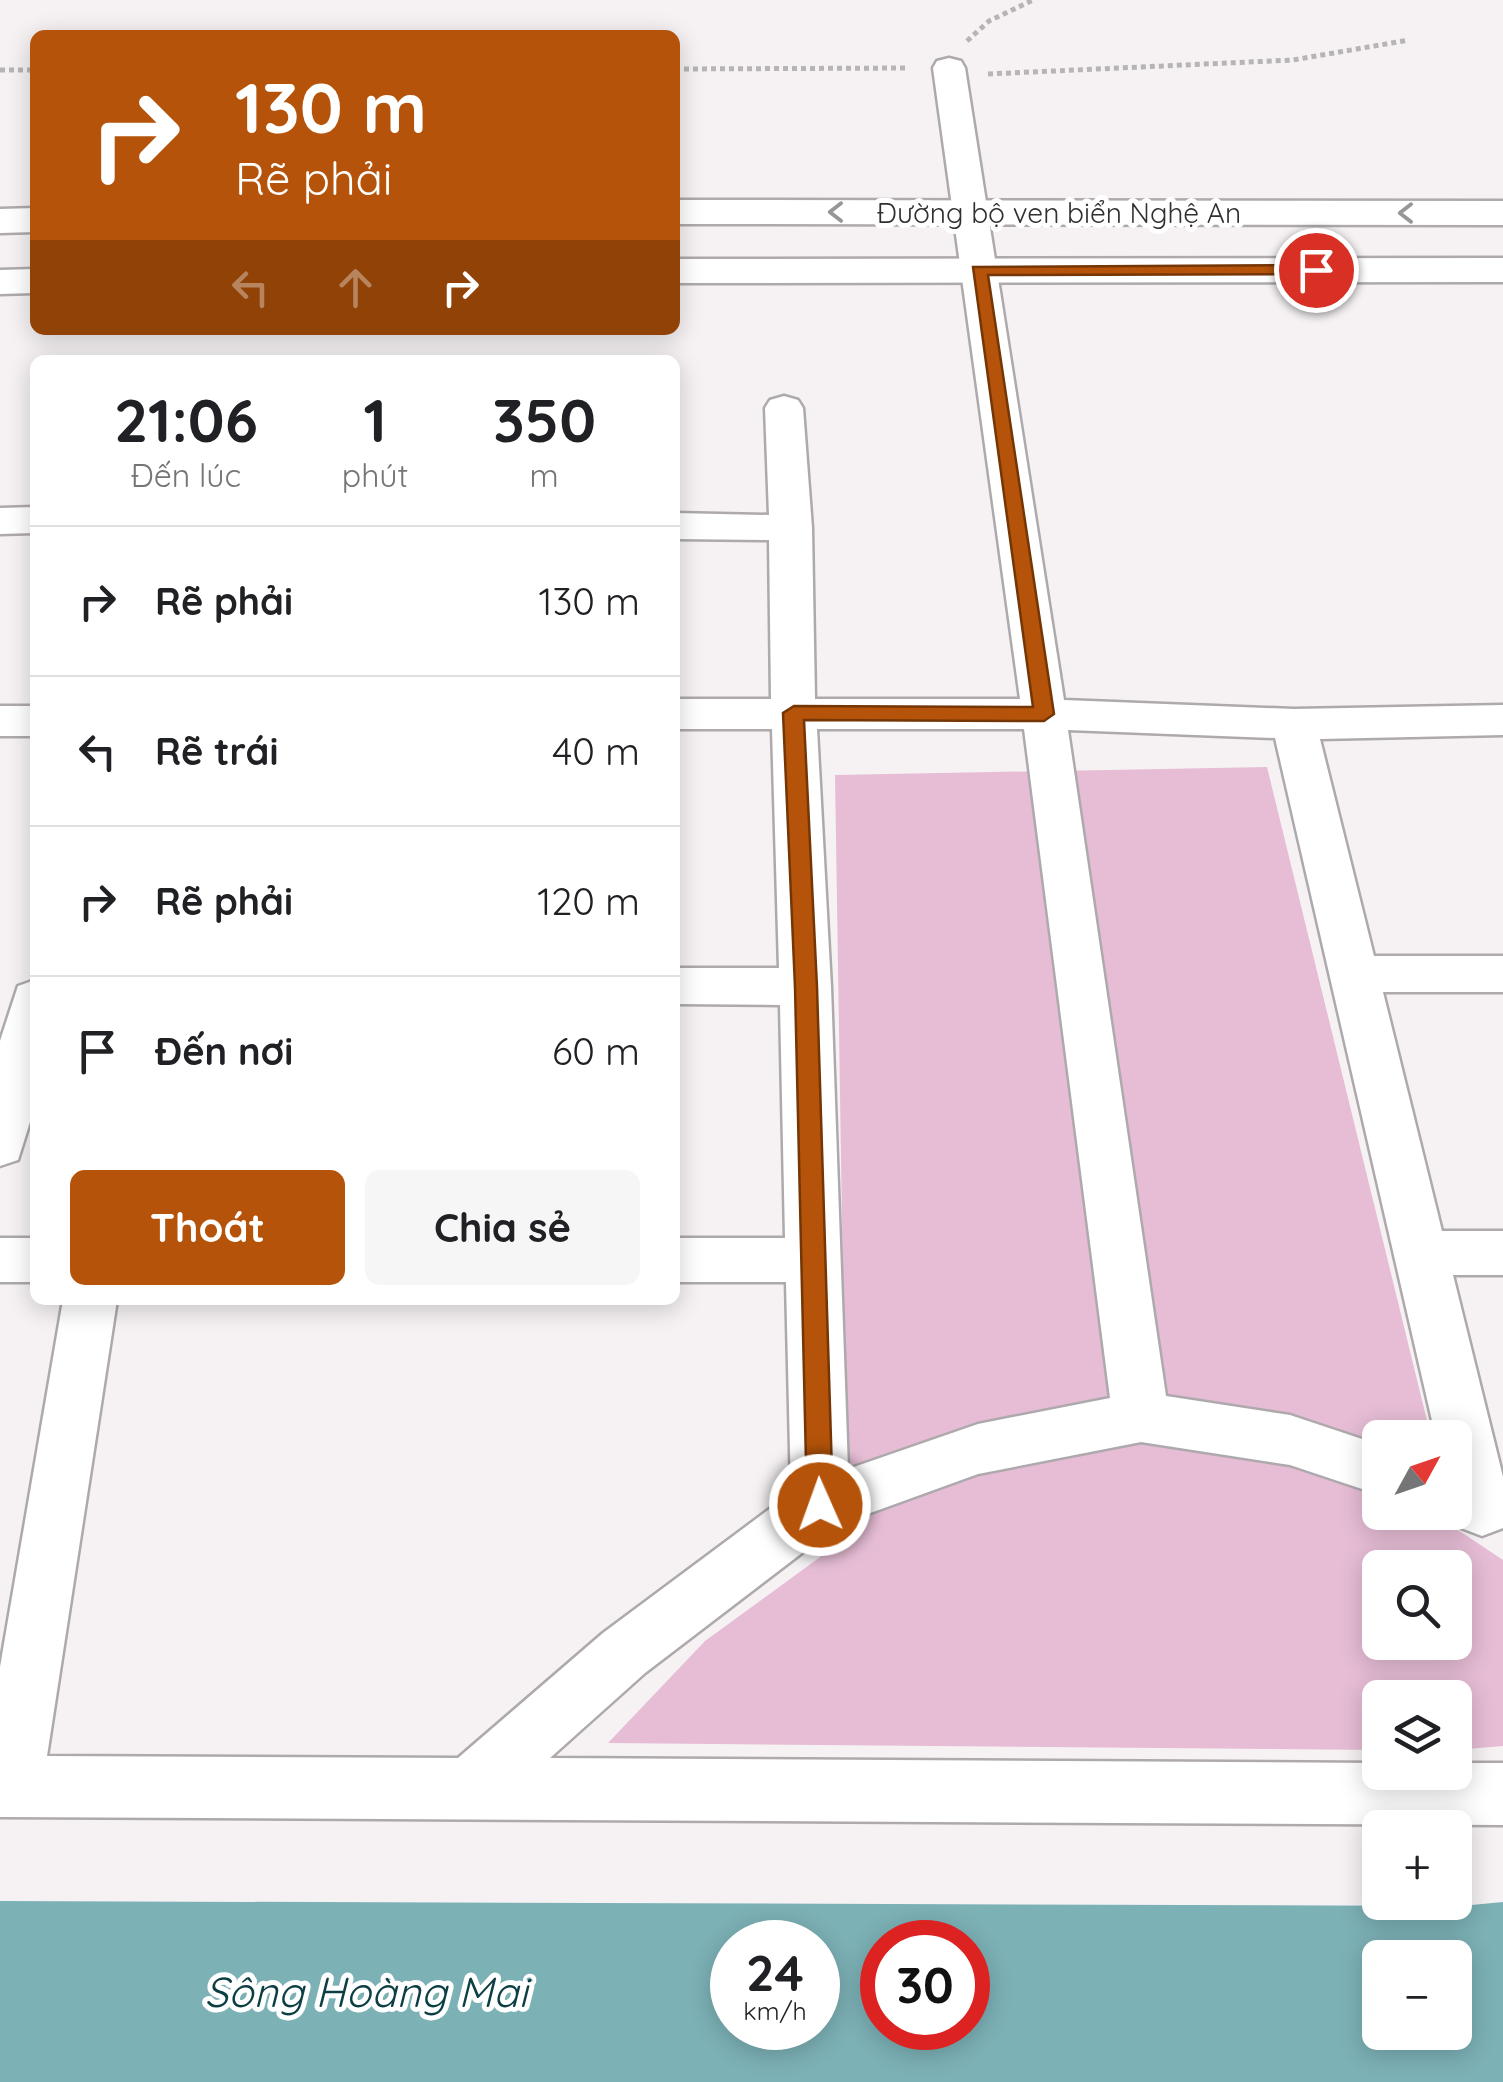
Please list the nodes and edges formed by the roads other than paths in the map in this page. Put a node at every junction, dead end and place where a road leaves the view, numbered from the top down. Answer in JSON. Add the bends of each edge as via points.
{"nodes":[{"id":1,"x":950,"y":74,"type":"road end"},
{"id":2,"x":680,"y":212,"type":"edge"},
{"id":3,"x":970,"y":212,"type":"junction"},
{"id":4,"x":1503,"y":213,"type":"edge"},
{"id":5,"x":30,"y":220,"type":"edge"},
{"id":6,"x":0,"y":221,"type":"edge"},
{"id":7,"x":978,"y":270,"type":"junction"},
{"id":8,"x":1503,"y":270,"type":"edge"},
{"id":9,"x":680,"y":271,"type":"edge"},
{"id":10,"x":30,"y":281,"type":"edge"},
{"id":11,"x":0,"y":282,"type":"edge"},
{"id":12,"x":784,"y":408,"type":"dead end"},
{"id":13,"x":30,"y":520,"type":"edge"},
{"id":14,"x":0,"y":521,"type":"edge"},
{"id":15,"x":680,"y":526,"type":"edge"},
{"id":16,"x":792,"y":528,"type":"junction"},
{"id":17,"x":794,"y":713,"type":"junction"},
{"id":18,"x":680,"y":714,"type":"edge"},
{"id":19,"x":1044,"y":714,"type":"junction"},
{"id":20,"x":1503,"y":720,"type":"edge"},
{"id":21,"x":30,"y":721,"type":"edge"},
{"id":22,"x":0,"y":722,"type":"edge"},
{"id":23,"x":1294,"y":724,"type":"junction"},
{"id":24,"x":1354,"y":974,"type":"junction"},
{"id":25,"x":1503,"y":974,"type":"edge"},
{"id":26,"x":30,"y":982,"type":"edge"},
{"id":27,"x":0,"y":983,"type":"edge"},
{"id":28,"x":680,"y":986,"type":"edge"},
{"id":29,"x":806,"y":987,"type":"junction"},
{"id":30,"x":30,"y":1020,"type":"edge"},
{"id":31,"x":0,"y":1145,"type":"edge"},
{"id":32,"x":1503,"y":1253,"type":"edge"},
{"id":33,"x":1421,"y":1254,"type":"junction"},
{"id":34,"x":0,"y":1260,"type":"edge"},
{"id":35,"x":30,"y":1260,"type":"edge"},
{"id":36,"x":680,"y":1260,"type":"edge"},
{"id":37,"x":814,"y":1260,"type":"junction"},
{"id":38,"x":89,"y":1305,"type":"edge"},
{"id":39,"x":1141,"y":1418,"type":"junction"},
{"id":40,"x":1362,"y":1464,"type":"edge"},
{"id":41,"x":820,"y":1505,"type":"junction"},
{"id":42,"x":1480,"y":1510,"type":"edge"},
{"id":43,"x":6,"y":1786,"type":"edge"},
{"id":44,"x":470,"y":1788,"type":"junction"},
{"id":45,"x":1503,"y":1794,"type":"edge"}],
"edges":[{"from":1,"to":3,"type":"street"},
{"from":3,"to":2,"type":"main road","name":"Đường bộ ven biển Nghệ An","one_way":true},
{"from":4,"to":3,"type":"main road","name":"Đường bộ ven biển Nghệ An","one_way":true},
{"from":3,"to":7,"type":"street"},
{"from":5,"to":6,"type":"main road"},
{"from":7,"to":8,"type":"main road","name":"Đường bộ ven biển Nghệ An"},
{"from":7,"to":9,"type":"main road","name":"Đường bộ ven biển Nghệ An"},
{"from":7,"to":19,"type":"street"},
{"from":10,"to":11,"type":"main road"},
{"from":12,"to":16,"type":"street"},
{"from":13,"to":14,"type":"street"},
{"from":15,"to":16,"type":"street"},
{"from":16,"to":17,"type":"street"},
{"from":17,"to":18,"type":"street"},
{"from":17,"to":19,"type":"street"},
{"from":17,"to":29,"type":"street"},
{"from":19,"to":23,"type":"street"},
{"from":19,"to":39,"type":"street"},
{"from":20,"to":23,"type":"street"},
{"from":21,"to":22,"type":"street"},
{"from":23,"to":24,"type":"street"},
{"from":24,"to":25,"type":"street"},
{"from":24,"to":33,"type":"street"},
{"from":26,"to":27,"type":"street"},
{"from":28,"to":29,"type":"street"},
{"from":29,"to":37,"type":"street"},
{"from":30,"to":31,"type":"street"},
{"from":32,"to":33,"type":"street"},
{"from":33,"to":42,"type":"street"},
{"from":34,"to":35,"type":"street"},
{"from":36,"to":37,"type":"street"},
{"from":37,"to":41,"type":"street"},
{"from":38,"to":43,"type":"street"},
{"from":39,"to":40,"type":"street","via":[[1290,1440]]},
{"from":39,"to":41,"type":"street","via":[[978,1449]]},
{"from":41,"to":44,"type":"street","via":[[624,1654]]},
{"from":43,"to":44,"type":"street"},
{"from":44,"to":45,"type":"street"}]}
